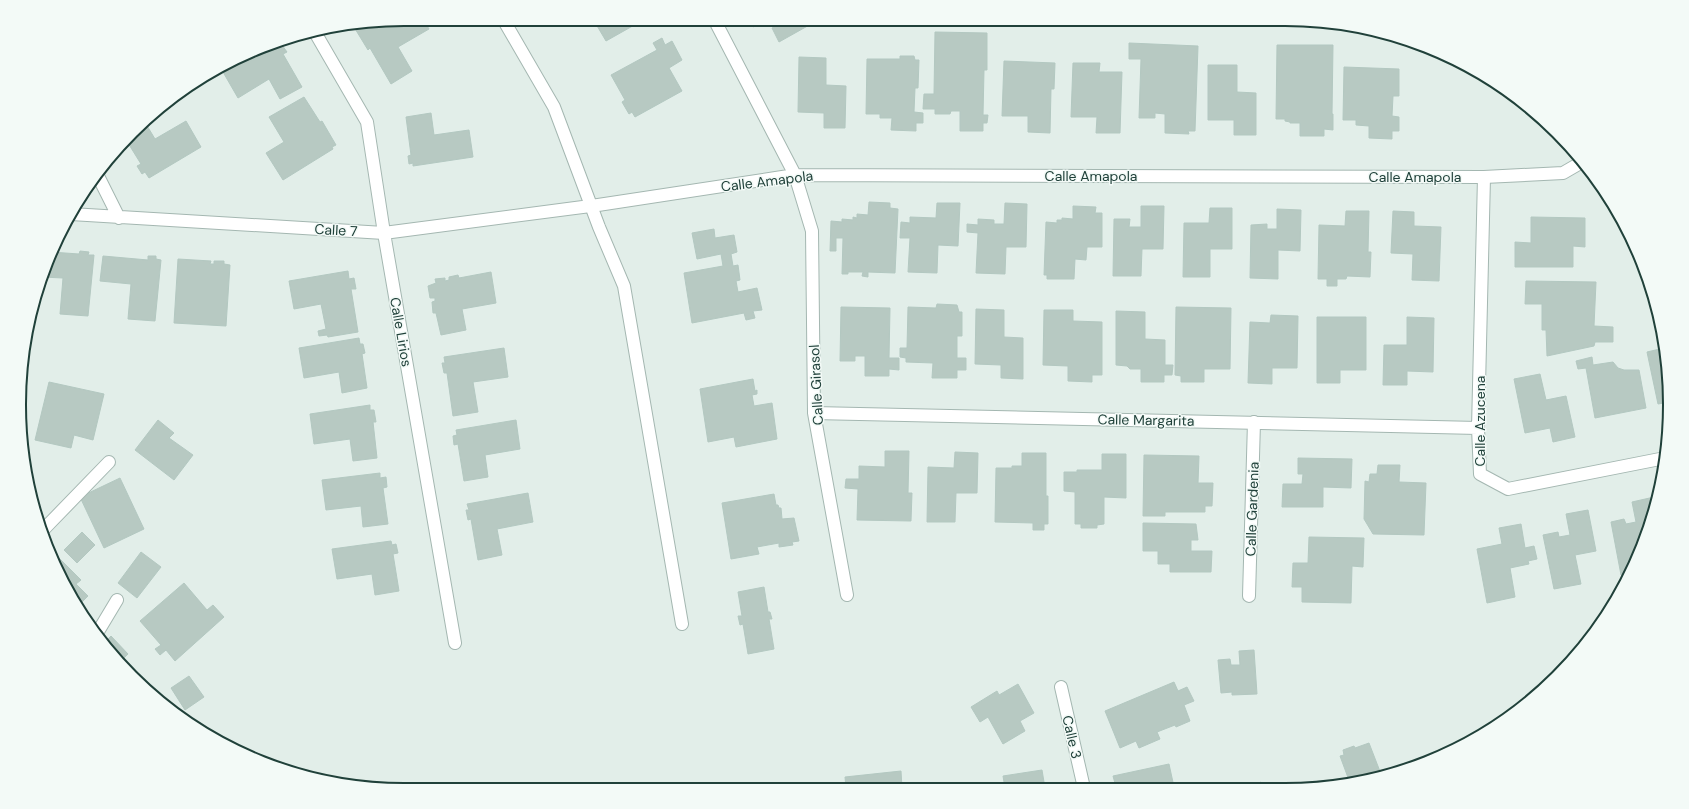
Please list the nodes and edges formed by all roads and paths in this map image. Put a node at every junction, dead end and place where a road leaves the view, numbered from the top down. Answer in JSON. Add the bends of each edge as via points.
{"nodes":[{"id":1,"x":507,"y":26,"type":"edge"},
{"id":2,"x":718,"y":26,"type":"edge"},
{"id":3,"x":317,"y":36,"type":"edge"},
{"id":4,"x":1577,"y":165,"type":"edge"},
{"id":5,"x":795,"y":175,"type":"junction"},
{"id":6,"x":1484,"y":177,"type":"junction"},
{"id":7,"x":100,"y":180,"type":"edge"},
{"id":8,"x":594,"y":206,"type":"junction"},
{"id":9,"x":77,"y":215,"type":"edge"},
{"id":10,"x":119,"y":218,"type":"junction"},
{"id":11,"x":384,"y":233,"type":"junction"},
{"id":12,"x":814,"y":413,"type":"junction"},
{"id":13,"x":1254,"y":422,"type":"junction"},
{"id":14,"x":1478,"y":428,"type":"junction"},
{"id":15,"x":1659,"y":459,"type":"edge"},
{"id":16,"x":109,"y":462,"type":"dead end"},
{"id":17,"x":46,"y":527,"type":"edge"},
{"id":18,"x":847,"y":595,"type":"dead end"},
{"id":19,"x":1249,"y":596,"type":"dead end"},
{"id":20,"x":117,"y":600,"type":"dead end"},
{"id":21,"x":682,"y":624,"type":"dead end"},
{"id":22,"x":100,"y":629,"type":"edge"},
{"id":23,"x":454,"y":643,"type":"dead end"},
{"id":24,"x":1061,"y":687,"type":"dead end"},
{"id":25,"x":1083,"y":783,"type":"edge"}],
"edges":[{"from":1,"to":8,"type":"street","via":[[554,107]]},
{"from":2,"to":5,"type":"street","name":"Calle Girasol"},
{"from":3,"to":11,"type":"street","name":"Calle Lirios","via":[[367,122]]},
{"from":4,"to":6,"type":"street","name":"Calle Amapola","via":[[1563,173]]},
{"from":5,"to":6,"type":"street","name":"Calle Amapola"},
{"from":5,"to":8,"type":"street","name":"Calle Amapola"},
{"from":5,"to":12,"type":"street","name":"Calle Girasol","via":[[812,231]]},
{"from":6,"to":14,"type":"street","name":"Calle Azucena"},
{"from":7,"to":10,"type":"street"},
{"from":8,"to":11,"type":"street","name":"Calle 7"},
{"from":8,"to":21,"type":"street","via":[[624,286]]},
{"from":9,"to":10,"type":"street","name":"Calle 7"},
{"from":10,"to":11,"type":"street","name":"Calle 7"},
{"from":11,"to":23,"type":"street","name":"Calle Lirios"},
{"from":12,"to":13,"type":"street","name":"Calle Margarita"},
{"from":12,"to":18,"type":"street","name":"Calle Girasol"},
{"from":13,"to":14,"type":"street","name":"Calle Margarita"},
{"from":13,"to":19,"type":"street","name":"Calle Gardenia"},
{"from":14,"to":15,"type":"street","name":"Calle Azucena","via":[[1480,474],[1508,489]]},
{"from":16,"to":17,"type":"street"},
{"from":20,"to":22,"type":"street"},
{"from":24,"to":25,"type":"street","name":"Calle 3"}]}
